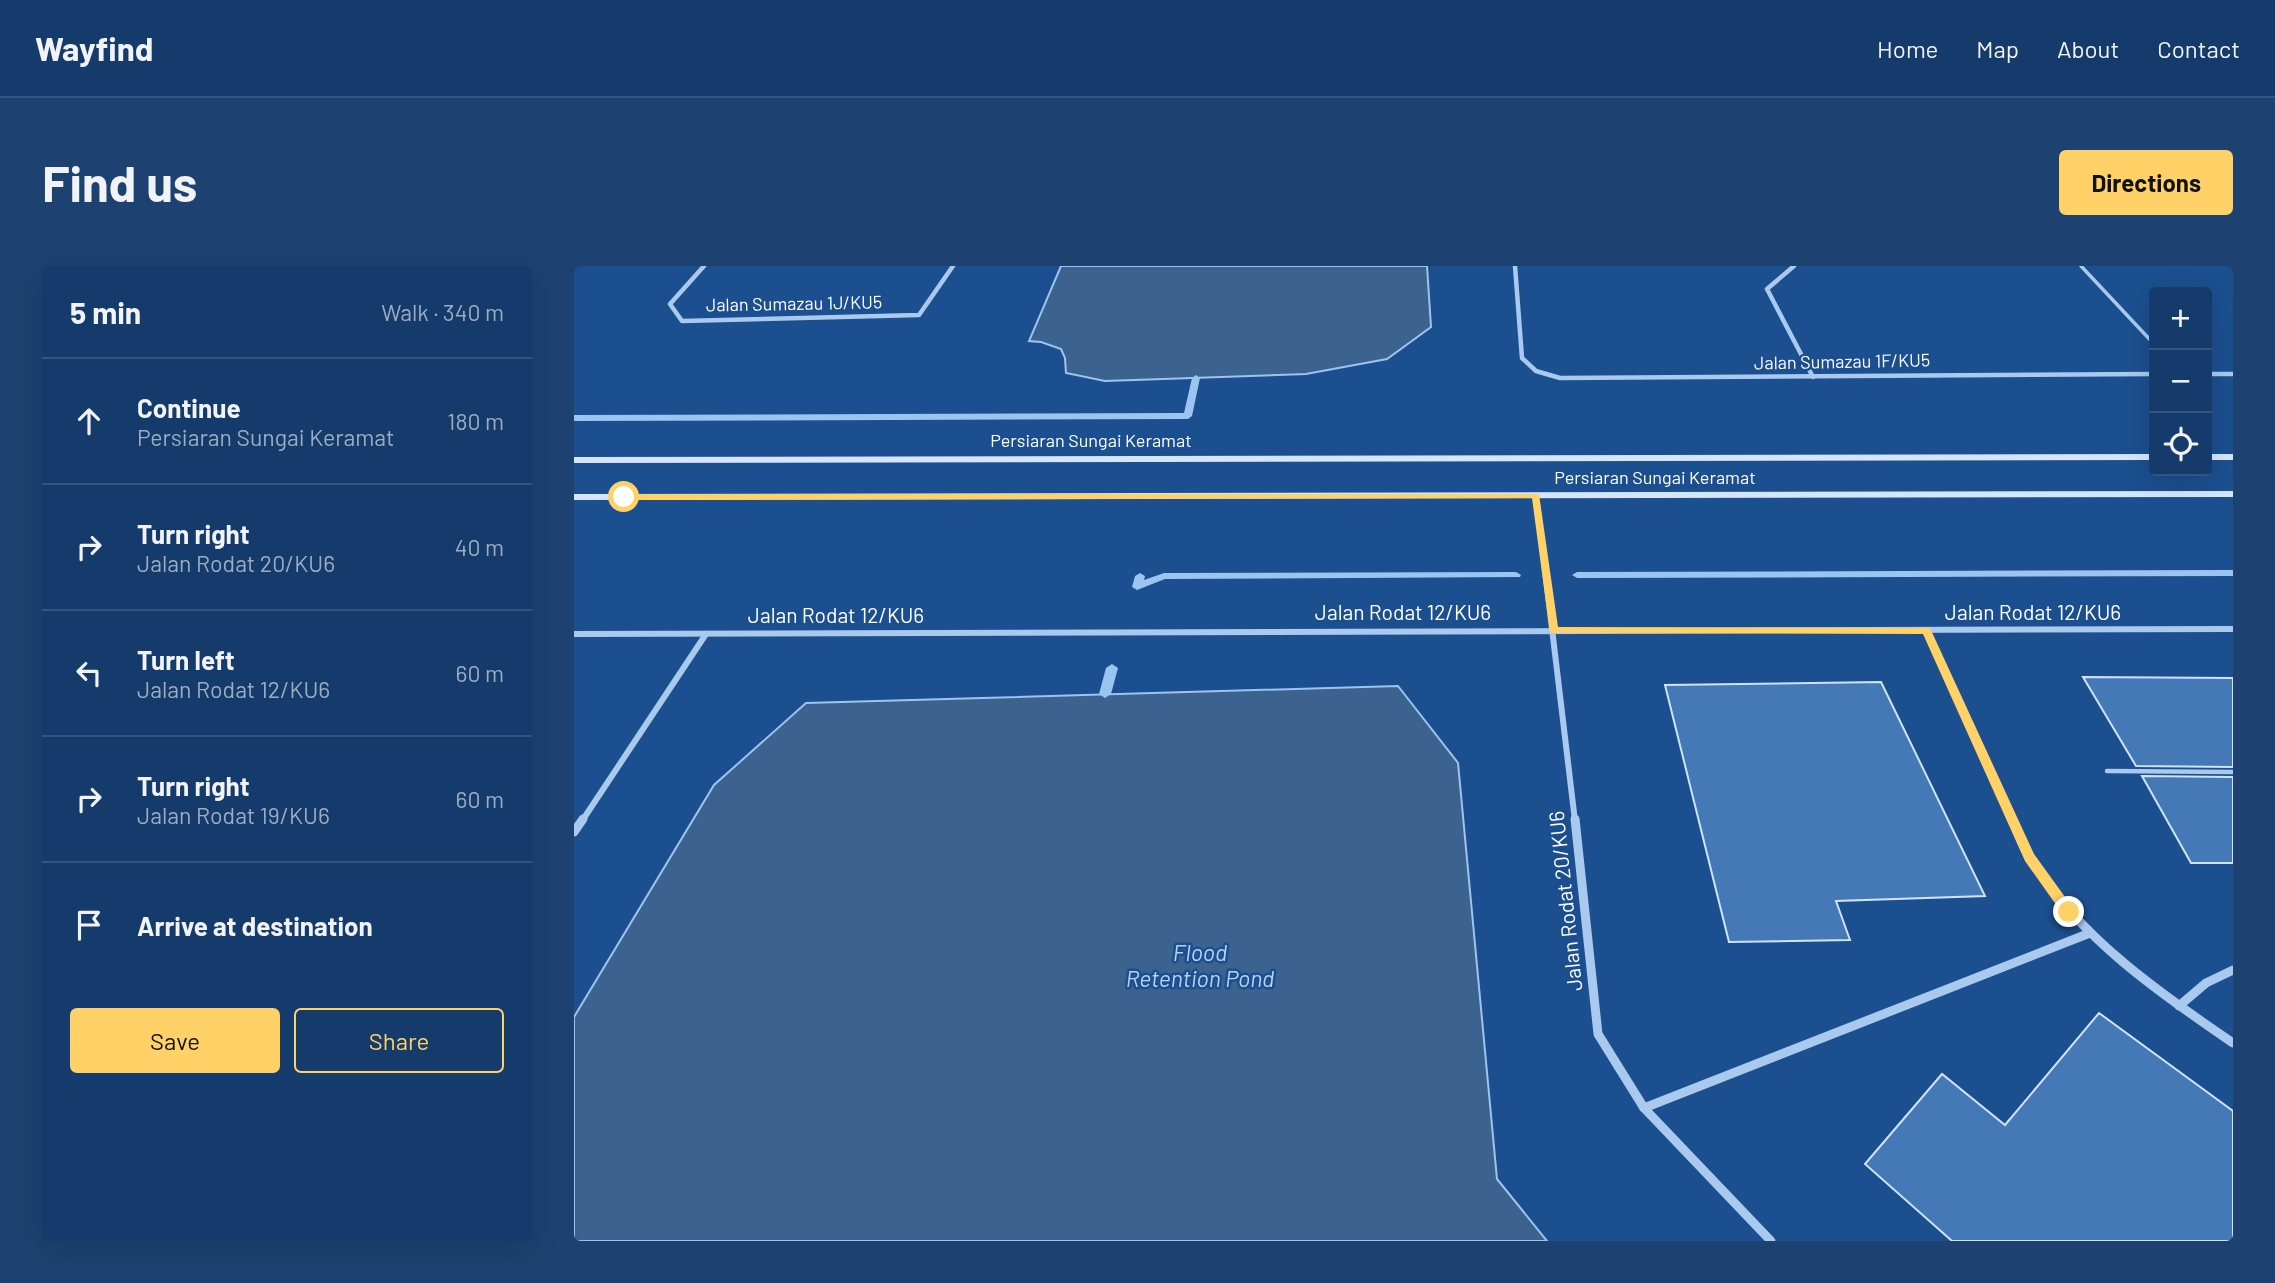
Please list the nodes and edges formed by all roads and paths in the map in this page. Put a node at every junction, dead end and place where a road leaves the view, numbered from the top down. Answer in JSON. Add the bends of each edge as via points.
{"nodes":[{"id":1,"x":704,"y":266,"type":"edge"},
{"id":2,"x":953,"y":266,"type":"edge"},
{"id":3,"x":1515,"y":266,"type":"edge"},
{"id":4,"x":1794,"y":266,"type":"edge"},
{"id":5,"x":2081,"y":266,"type":"edge"},
{"id":6,"x":2149,"y":339,"type":"edge"},
{"id":7,"x":2149,"y":374,"type":"edge"},
{"id":8,"x":2212,"y":374,"type":"edge"},
{"id":9,"x":2233,"y":374,"type":"edge"},
{"id":10,"x":1813,"y":377,"type":"junction"},
{"id":11,"x":2149,"y":457,"type":"edge"},
{"id":12,"x":2212,"y":457,"type":"edge"},
{"id":13,"x":2233,"y":457,"type":"edge"},
{"id":14,"x":574,"y":460,"type":"edge"},
{"id":15,"x":1536,"y":495,"type":"junction"},
{"id":16,"x":2233,"y":495,"type":"edge"},
{"id":17,"x":574,"y":497,"type":"edge"},
{"id":18,"x":2233,"y":629,"type":"edge"},
{"id":19,"x":1554,"y":630,"type":"junction"},
{"id":20,"x":1927,"y":630,"type":"junction"},
{"id":21,"x":574,"y":634,"type":"edge"},
{"id":22,"x":706,"y":634,"type":"junction"},
{"id":23,"x":2106,"y":771,"type":"dead end"},
{"id":24,"x":2233,"y":772,"type":"edge"},
{"id":25,"x":574,"y":832,"type":"edge"},
{"id":26,"x":2090,"y":933,"type":"junction"},
{"id":27,"x":2233,"y":970,"type":"edge"},
{"id":28,"x":2179,"y":1006,"type":"junction"},
{"id":29,"x":2233,"y":1043,"type":"edge"},
{"id":30,"x":1644,"y":1108,"type":"junction"},
{"id":31,"x":1771,"y":1241,"type":"edge"}],
"edges":[{"from":1,"to":2,"type":"street","name":"Jalan Sumazau 1J/KU5","via":[[670,304],[682,321],[919,315]]},
{"from":3,"to":10,"type":"street","name":"Jalan Sumazau 1F/KU5","via":[[1522,359],[1531,370],[1552,378]]},
{"from":4,"to":10,"type":"street","via":[[1767,289]]},
{"from":5,"to":6,"type":"lane"},
{"from":7,"to":10,"type":"street","name":"Jalan Sumazau 1F/KU5"},
{"from":8,"to":9,"type":"street"},
{"from":11,"to":14,"type":"street","name":"Persiaran Sungai Keramat"},
{"from":12,"to":13,"type":"street"},
{"from":15,"to":16,"type":"street","name":"Persiaran Sungai Keramat"},
{"from":15,"to":17,"type":"street","name":"Persiaran Sungai Keramat"},
{"from":15,"to":19,"type":"street","name":"Jalan Rodat 20/KU6"},
{"from":18,"to":20,"type":"street","name":"Jalan Rodat 12/KU6"},
{"from":19,"to":20,"type":"street","name":"Jalan Rodat 12/KU6"},
{"from":19,"to":22,"type":"street","name":"Jalan Rodat 12/KU6"},
{"from":19,"to":30,"type":"street","name":"Jalan Rodat 20/KU6","via":[[1598,1034]]},
{"from":20,"to":26,"type":"street","via":[[2029,857]]},
{"from":21,"to":22,"type":"street","name":"Jalan Rodat 12/KU6"},
{"from":22,"to":25,"type":"street"},
{"from":23,"to":24,"type":"lane"},
{"from":26,"to":28,"type":"street"},
{"from":26,"to":30,"type":"street"},
{"from":27,"to":28,"type":"street","via":[[2206,983]]},
{"from":28,"to":29,"type":"street"},
{"from":30,"to":31,"type":"street","name":"Jalan Rodat 20/KU6"}]}
